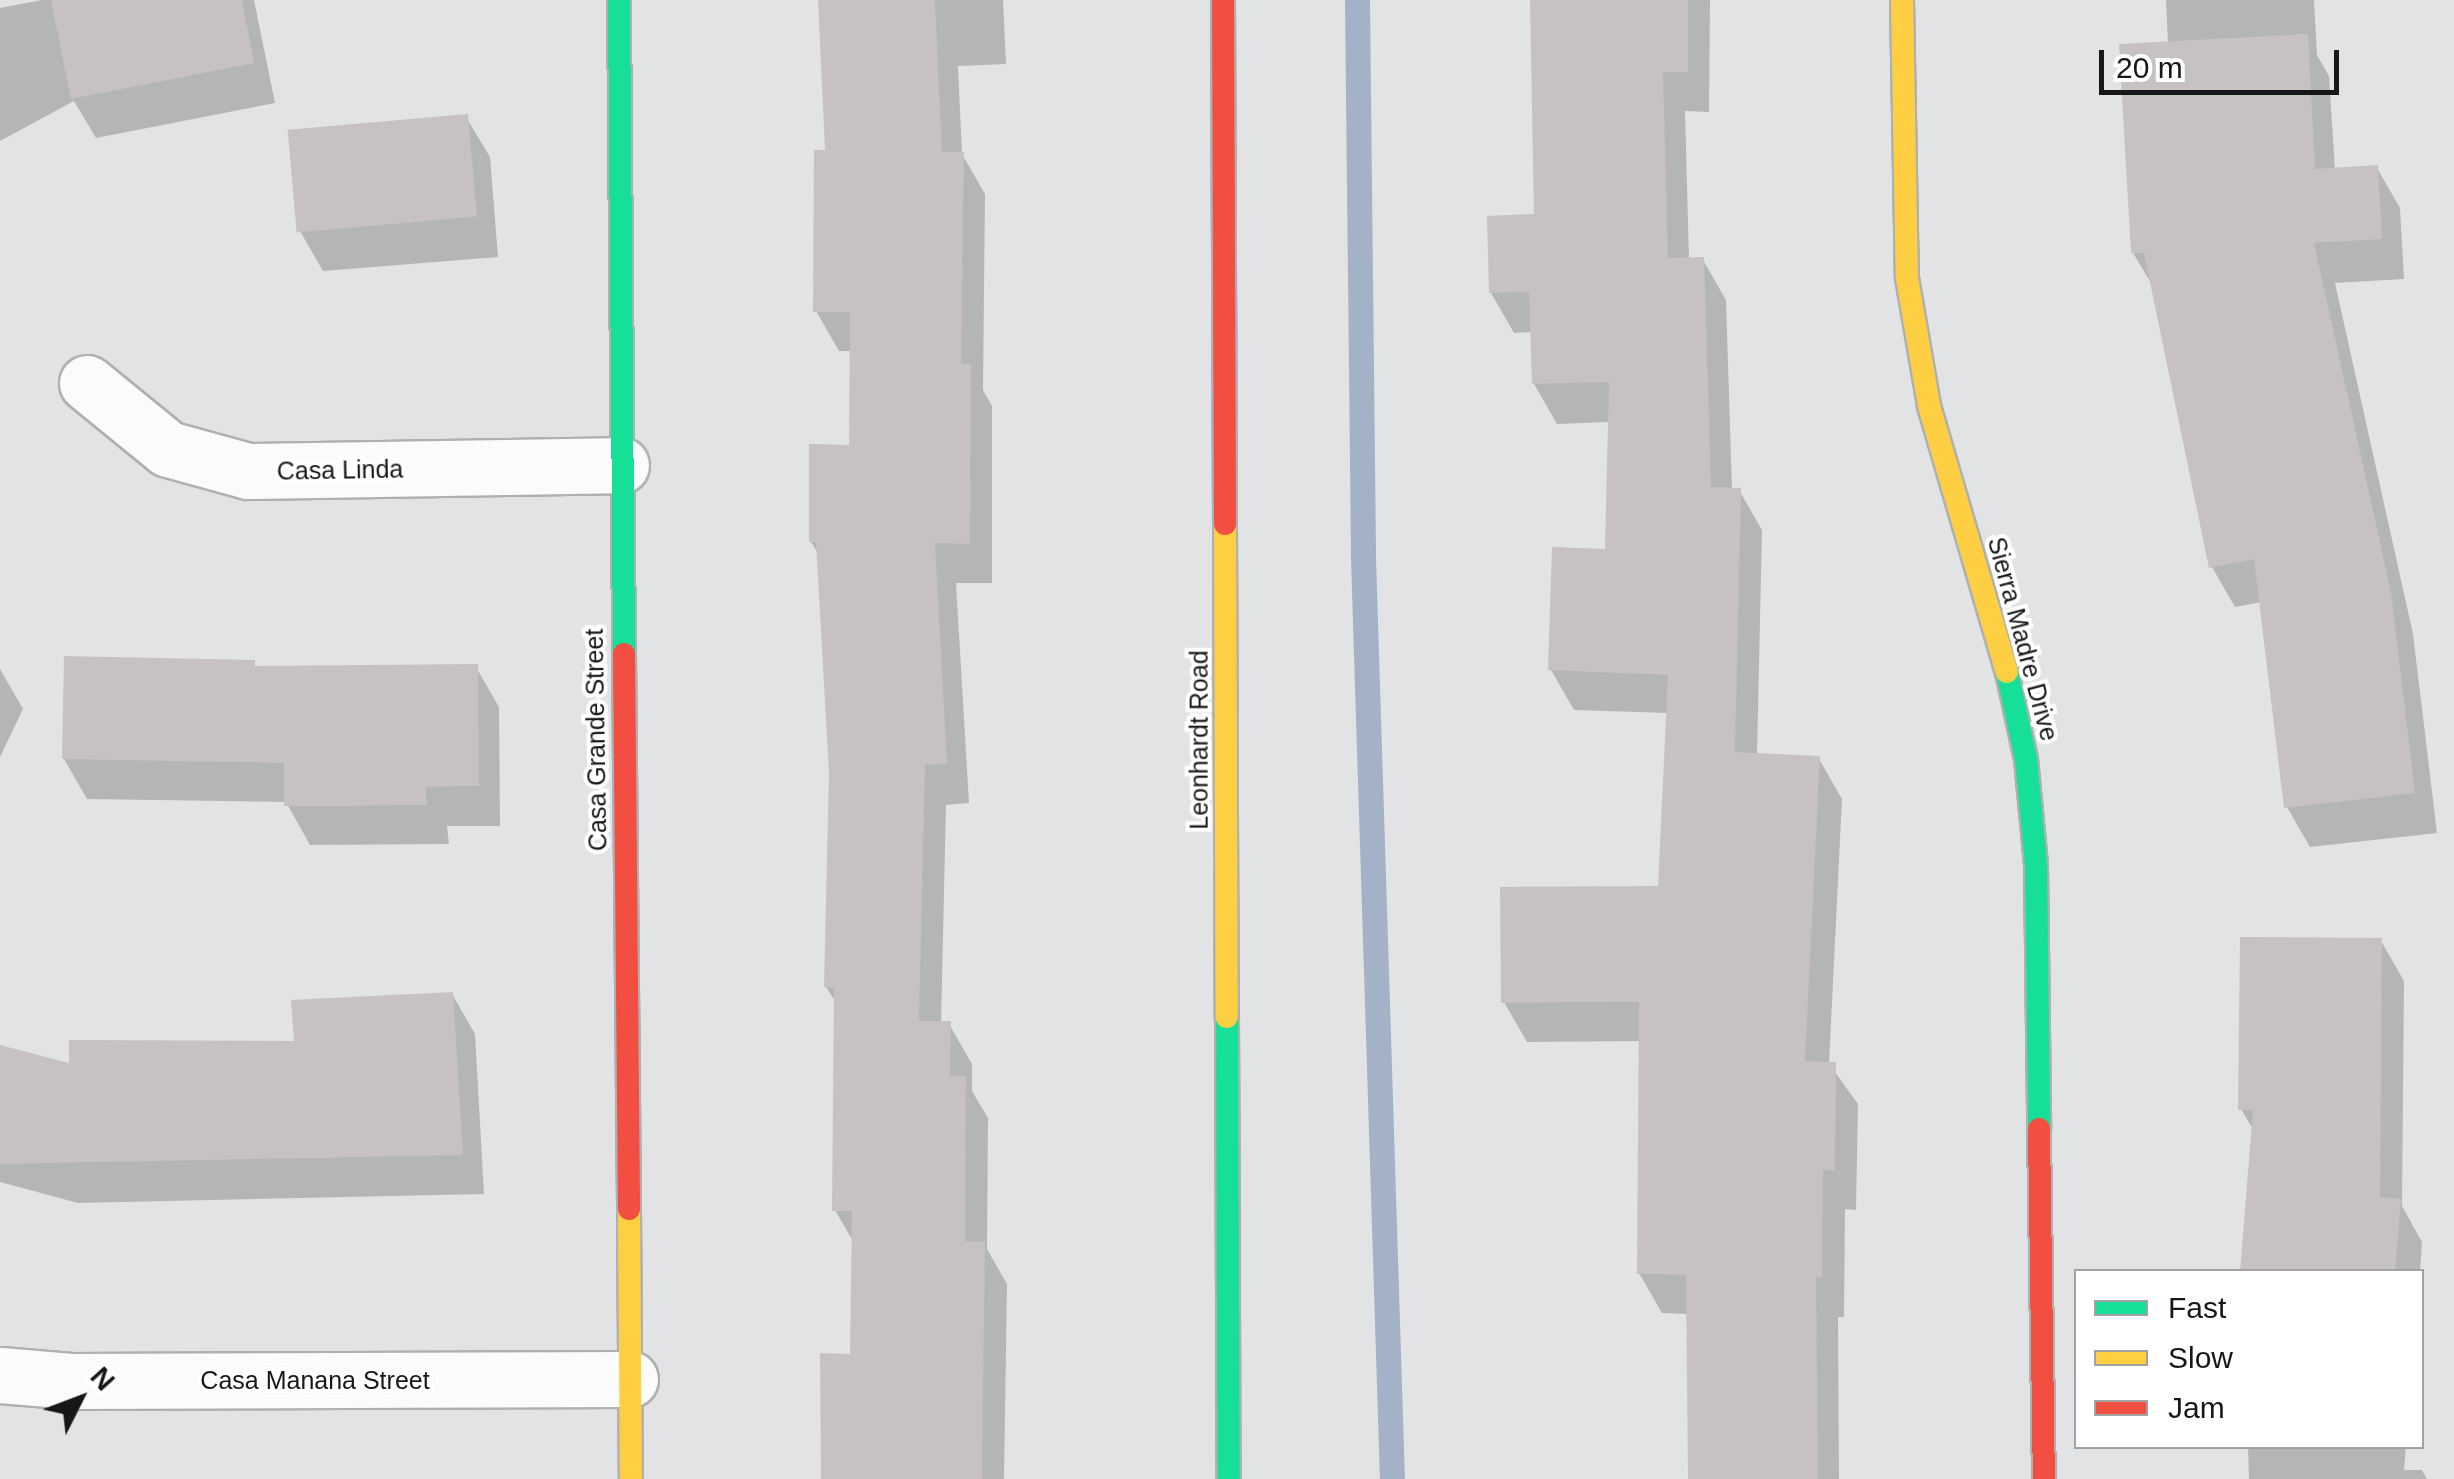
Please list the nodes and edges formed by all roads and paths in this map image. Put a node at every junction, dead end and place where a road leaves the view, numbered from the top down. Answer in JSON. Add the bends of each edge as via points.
{"nodes":[{"id":1,"x":618,"y":0,"type":"edge"},
{"id":2,"x":1223,"y":0,"type":"edge"},
{"id":3,"x":1902,"y":0,"type":"edge"},
{"id":4,"x":87,"y":383,"type":"dead end"},
{"id":5,"x":621,"y":465,"type":"junction"},
{"id":6,"x":0,"y":1375,"type":"edge"},
{"id":7,"x":630,"y":1378,"type":"junction"},
{"id":8,"x":630,"y":1479,"type":"edge"},
{"id":9,"x":1229,"y":1479,"type":"edge"},
{"id":10,"x":2044,"y":1479,"type":"edge"}],
"edges":[{"from":1,"to":5,"type":"street","name":"Casa Grande Street"},
{"from":2,"to":9,"type":"street","name":"Leonhardt Road"},
{"from":3,"to":10,"type":"street","name":"Sierra Madre Drive","via":[[1907,278],[1929,406],[2004,656],[2028,777],[2036,865]]},
{"from":4,"to":5,"type":"street","name":"Casa Linda","via":[[168,449],[248,471]]},
{"from":5,"to":7,"type":"street","name":"Casa Grande Street"},
{"from":6,"to":7,"type":"street","name":"Casa Manana Street","via":[[71,1382]]},
{"from":7,"to":8,"type":"street","name":"Casa Grande Street"}]}
